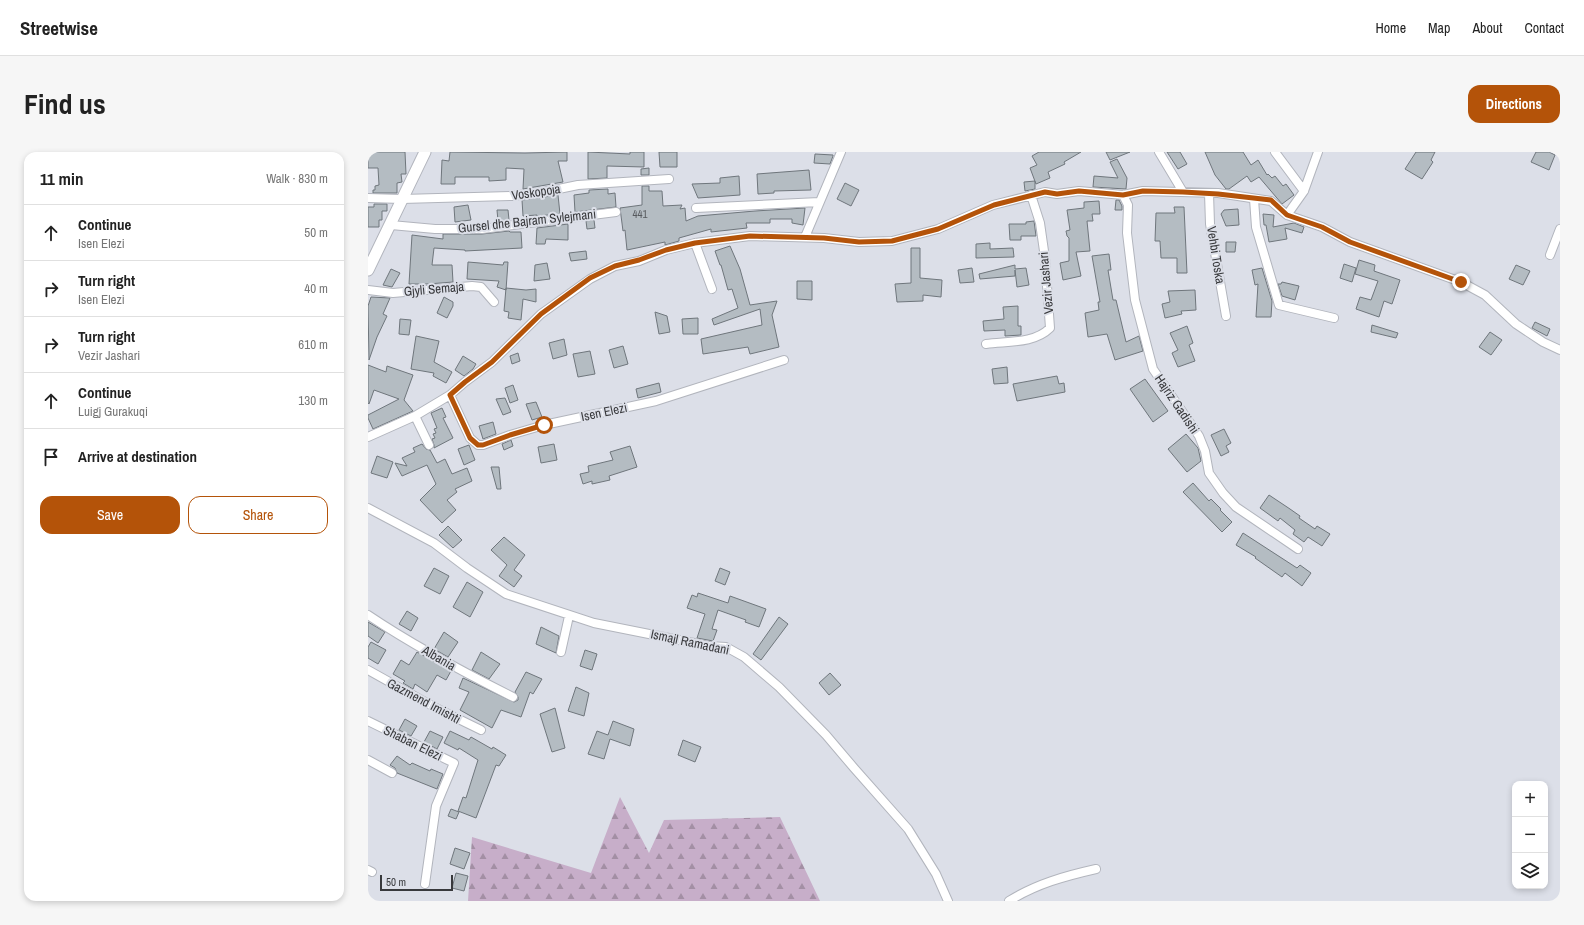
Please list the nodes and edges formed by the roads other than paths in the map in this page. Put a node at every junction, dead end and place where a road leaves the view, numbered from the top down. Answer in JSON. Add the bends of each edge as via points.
{"nodes":[{"id":1,"x":425,"y":152,"type":"edge"},
{"id":2,"x":841,"y":152,"type":"edge"},
{"id":3,"x":1159,"y":152,"type":"edge"},
{"id":4,"x":1275,"y":152,"type":"edge"},
{"id":5,"x":1318,"y":152,"type":"edge"},
{"id":6,"x":669,"y":179,"type":"dead end"},
{"id":7,"x":1304,"y":191,"type":"junction"},
{"id":8,"x":1183,"y":192,"type":"junction"},
{"id":9,"x":1209,"y":193,"type":"junction"},
{"id":10,"x":1031,"y":195,"type":"junction"},
{"id":11,"x":1123,"y":195,"type":"junction"},
{"id":12,"x":368,"y":198,"type":"edge"},
{"id":13,"x":402,"y":199,"type":"junction"},
{"id":14,"x":1254,"y":199,"type":"junction"},
{"id":15,"x":819,"y":202,"type":"junction"},
{"id":16,"x":696,"y":208,"type":"dead end"},
{"id":17,"x":616,"y":212,"type":"dead end"},
{"id":18,"x":1287,"y":215,"type":"junction"},
{"id":19,"x":391,"y":225,"type":"junction"},
{"id":20,"x":1560,"y":229,"type":"edge"},
{"id":21,"x":805,"y":237,"type":"junction"},
{"id":22,"x":695,"y":243,"type":"junction"},
{"id":23,"x":1550,"y":254,"type":"dead end"},
{"id":24,"x":369,"y":265,"type":"edge"},
{"id":25,"x":712,"y":289,"type":"dead end"},
{"id":26,"x":368,"y":290,"type":"edge"},
{"id":27,"x":494,"y":302,"type":"dead end"},
{"id":28,"x":1226,"y":316,"type":"dead end"},
{"id":29,"x":1334,"y":318,"type":"dead end"},
{"id":30,"x":986,"y":344,"type":"dead end"},
{"id":31,"x":1560,"y":350,"type":"edge"},
{"id":32,"x":784,"y":360,"type":"dead end"},
{"id":33,"x":450,"y":395,"type":"junction"},
{"id":34,"x":415,"y":416,"type":"junction"},
{"id":35,"x":368,"y":437,"type":"edge"},
{"id":36,"x":429,"y":445,"type":"dead end"},
{"id":37,"x":368,"y":508,"type":"edge"},
{"id":38,"x":1298,"y":549,"type":"dead end"},
{"id":39,"x":368,"y":615,"type":"edge"},
{"id":40,"x":569,"y":616,"type":"junction"},
{"id":41,"x":561,"y":652,"type":"dead end"},
{"id":42,"x":368,"y":670,"type":"edge"},
{"id":43,"x":513,"y":697,"type":"dead end"},
{"id":44,"x":368,"y":721,"type":"edge"},
{"id":45,"x":481,"y":730,"type":"dead end"},
{"id":46,"x":368,"y":760,"type":"edge"},
{"id":47,"x":392,"y":773,"type":"dead end"},
{"id":48,"x":1096,"y":869,"type":"dead end"},
{"id":49,"x":425,"y":884,"type":"dead end"},
{"id":50,"x":948,"y":901,"type":"edge"},
{"id":51,"x":1009,"y":901,"type":"edge"}],
"edges":[{"from":1,"to":13,"type":"street"},
{"from":2,"to":15,"type":"street"},
{"from":3,"to":8,"type":"street"},
{"from":4,"to":7,"type":"street"},
{"from":5,"to":7,"type":"street"},
{"from":6,"to":13,"type":"street","name":"Voskopoja","via":[[578,185],[512,196]]},
{"from":7,"to":18,"type":"street"},
{"from":8,"to":9,"type":"street"},
{"from":8,"to":11,"type":"street","via":[[1143,191]]},
{"from":9,"to":14,"type":"street"},
{"from":9,"to":28,"type":"street","name":"Vehbi Toska","via":[[1210,224]]},
{"from":10,"to":11,"type":"street","via":[[1079,191]]},
{"from":10,"to":21,"type":"street","via":[[994,205],[938,229],[892,241],[859,242]]},
{"from":10,"to":30,"type":"street","name":"Vezir Jashari","via":[[1040,223],[1050,328],[1033,339]]},
{"from":11,"to":38,"type":"street","name":"Hajriz Gadishi","via":[[1128,205],[1127,233],[1135,300],[1153,369],[1199,436],[1209,473],[1223,494],[1236,507]]},
{"from":12,"to":13,"type":"street"},
{"from":13,"to":19,"type":"street"},
{"from":14,"to":18,"type":"street","via":[[1271,200]]},
{"from":14,"to":29,"type":"street","via":[[1256,227],[1279,305]]},
{"from":15,"to":16,"type":"street"},
{"from":15,"to":21,"type":"street"},
{"from":17,"to":19,"type":"street","name":"Gursel dhe Bajram Sylejmani","via":[[482,229],[435,229]]},
{"from":18,"to":31,"type":"street","via":[[1322,227],[1350,242],[1461,282],[1485,295],[1516,324]]},
{"from":19,"to":24,"type":"street"},
{"from":20,"to":23,"type":"street"},
{"from":21,"to":22,"type":"street","via":[[750,236]]},
{"from":22,"to":25,"type":"street"},
{"from":22,"to":33,"type":"street","via":[[615,266],[590,278],[541,314],[492,362]]},
{"from":26,"to":27,"type":"street","name":"Gjyli Semaja","via":[[393,293],[472,286],[481,287]]},
{"from":32,"to":33,"type":"street","name":"Isen Elezi","via":[[656,401],[544,425],[483,445],[478,445],[470,438]]},
{"from":33,"to":34,"type":"street"},
{"from":34,"to":35,"type":"street"},
{"from":34,"to":36,"type":"street"},
{"from":37,"to":40,"type":"street","name":"Ismajl Ramadani","via":[[434,543],[506,594]]},
{"from":39,"to":43,"type":"street","name":"Albania","via":[[454,667]]},
{"from":40,"to":41,"type":"street"},
{"from":40,"to":50,"type":"street","name":"Ismajl Ramadani","via":[[709,646],[726,647],[744,657],[780,687],[826,735],[908,829],[936,874]]},
{"from":42,"to":45,"type":"street","name":"Gazmend Imishti"},
{"from":44,"to":49,"type":"street","name":"Shaban Elezi","via":[[454,763],[436,806]]},
{"from":46,"to":47,"type":"street"},
{"from":48,"to":51,"type":"street","via":[[1038,885]]}]}
